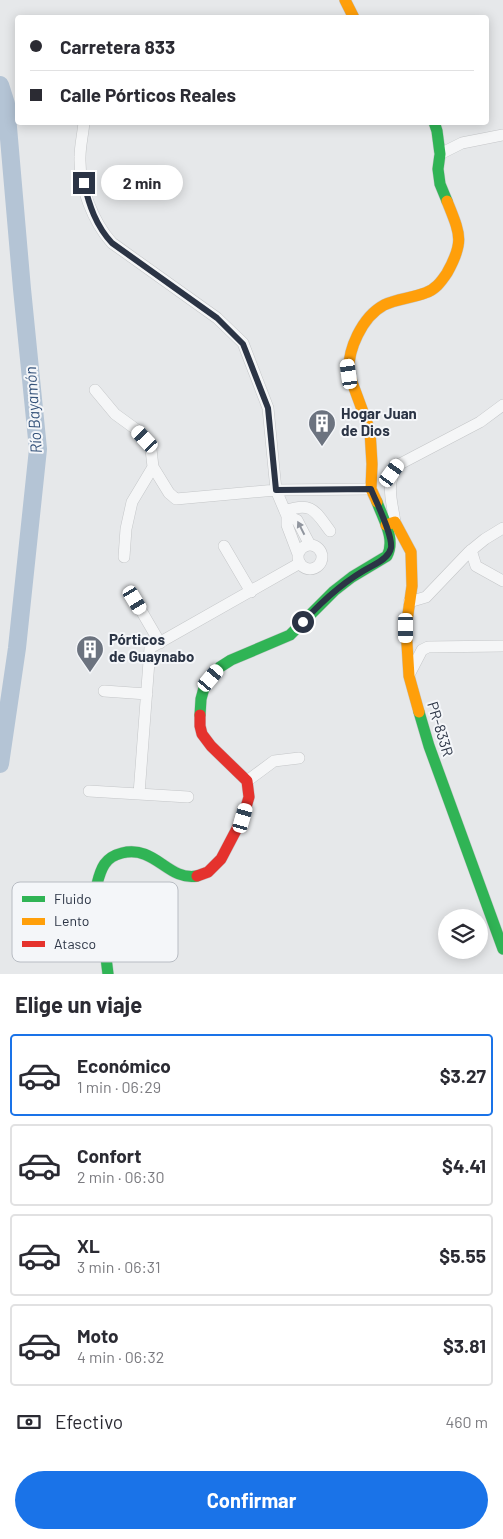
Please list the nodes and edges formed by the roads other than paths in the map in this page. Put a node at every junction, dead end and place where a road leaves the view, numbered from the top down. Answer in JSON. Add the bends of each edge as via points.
{"nodes":[{"id":1,"x":345,"y":0,"type":"edge"},
{"id":2,"x":352,"y":15,"type":"edge"},
{"id":3,"x":84,"y":125,"type":"edge"},
{"id":4,"x":435,"y":125,"type":"edge"},
{"id":5,"x":503,"y":136,"type":"edge"},
{"id":6,"x":440,"y":154,"type":"junction"},
{"id":7,"x":96,"y":390,"type":"dead end"},
{"id":8,"x":503,"y":405,"type":"edge"},
{"id":9,"x":153,"y":467,"type":"junction"},
{"id":10,"x":371,"y":489,"type":"junction"},
{"id":11,"x":276,"y":490,"type":"junction"},
{"id":12,"x":286,"y":514,"type":"junction"},
{"id":13,"x":390,"y":523,"type":"junction"},
{"id":14,"x":503,"y":528,"type":"edge"},
{"id":15,"x":330,"y":531,"type":"dead end"},
{"id":16,"x":310,"y":545,"type":"junction"},
{"id":17,"x":224,"y":546,"type":"dead end"},
{"id":18,"x":471,"y":550,"type":"junction"},
{"id":19,"x":124,"y":557,"type":"dead end"},
{"id":20,"x":299,"y":559,"type":"junction"},
{"id":21,"x":503,"y":581,"type":"edge"},
{"id":22,"x":251,"y":592,"type":"junction"},
{"id":23,"x":135,"y":600,"type":"dead end"},
{"id":24,"x":409,"y":602,"type":"junction"},
{"id":25,"x":160,"y":643,"type":"junction"},
{"id":26,"x":503,"y":646,"type":"edge"},
{"id":27,"x":409,"y":676,"type":"junction"},
{"id":28,"x":104,"y":691,"type":"dead end"},
{"id":29,"x":147,"y":694,"type":"junction"},
{"id":30,"x":299,"y":758,"type":"dead end"},
{"id":31,"x":247,"y":781,"type":"junction"},
{"id":32,"x":89,"y":791,"type":"dead end"},
{"id":33,"x":139,"y":794,"type":"junction"},
{"id":34,"x":188,"y":797,"type":"dead end"},
{"id":35,"x":98,"y":882,"type":"edge"},
{"id":36,"x":503,"y":949,"type":"edge"}],
"edges":[{"from":1,"to":2,"type":"street"},
{"from":3,"to":11,"type":"street","via":[[81,171],[102,233],[217,318],[243,344],[268,408]]},
{"from":4,"to":6,"type":"street"},
{"from":5,"to":6,"type":"street","via":[[462,143]]},
{"from":6,"to":10,"type":"street","via":[[440,184],[458,228],[460,243],[457,255],[435,288],[376,310],[364,324],[348,364],[370,431]]},
{"from":7,"to":9,"type":"street","via":[[115,414],[145,439],[151,449]]},
{"from":8,"to":13,"type":"street","via":[[480,422],[398,465],[390,482]]},
{"from":9,"to":11,"type":"street","via":[[169,494],[176,499]]},
{"from":9,"to":19,"type":"street","via":[[132,502]]},
{"from":10,"to":11,"type":"street"},
{"from":10,"to":13,"type":"street"},
{"from":11,"to":12,"type":"street"},
{"from":12,"to":15,"type":"street","via":[[299,506],[315,510]]},
{"from":16,"to":12,"type":"street","one_way":true,"via":[[297,520]]},
{"from":12,"to":20,"type":"street"},
{"from":13,"to":24,"type":"street","name":"PR-833R","number":"PR-833R","via":[[411,552]]},
{"from":13,"to":31,"type":"street","via":[[391,543],[387,556],[334,591],[290,635],[220,666],[204,688],[200,710],[202,734],[210,746]]},
{"from":14,"to":18,"type":"street"},
{"from":16,"to":20,"type":"street","via":[[302,548]]},
{"from":16,"to":20,"type":"street","via":[[322,554],[318,565],[304,567]]},
{"from":17,"to":22,"type":"street"},
{"from":18,"to":21,"type":"street","via":[[476,566]]},
{"from":18,"to":24,"type":"street","via":[[426,597]]},
{"from":20,"to":22,"type":"street"},
{"from":22,"to":25,"type":"street"},
{"from":23,"to":25,"type":"street"},
{"from":24,"to":27,"type":"street","name":"PR-833R","number":"PR-833R","via":[[406,628]]},
{"from":25,"to":29,"type":"street","via":[[150,648]]},
{"from":26,"to":27,"type":"street","via":[[428,647],[422,650]]},
{"from":27,"to":36,"type":"street","name":"PR-833R","number":"PR-833R","via":[[428,746]]},
{"from":28,"to":29,"type":"street"},
{"from":29,"to":33,"type":"street"},
{"from":30,"to":31,"type":"street","via":[[274,761]]},
{"from":31,"to":35,"type":"street","via":[[249,797],[243,818],[221,859],[208,872],[196,877],[182,877],[143,852],[130,851],[107,860],[100,870]]},
{"from":32,"to":33,"type":"street"},
{"from":33,"to":34,"type":"street"}]}
